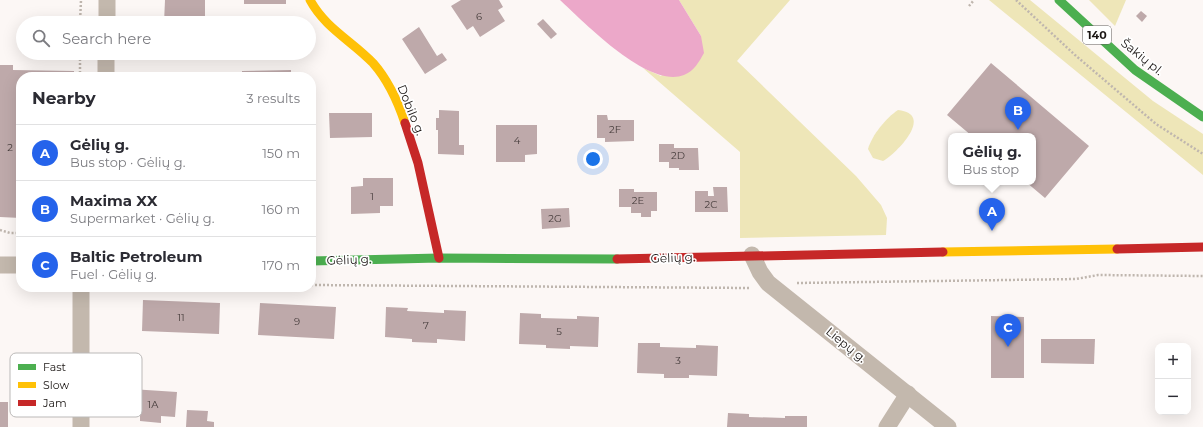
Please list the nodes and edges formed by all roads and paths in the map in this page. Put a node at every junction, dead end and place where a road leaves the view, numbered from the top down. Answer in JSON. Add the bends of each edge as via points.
{"nodes":[{"id":1,"x":81,"y":0,"type":"edge"},
{"id":2,"x":107,"y":0,"type":"edge"},
{"id":3,"x":310,"y":0,"type":"edge"},
{"id":4,"x":974,"y":0,"type":"edge"},
{"id":5,"x":1016,"y":0,"type":"edge"},
{"id":6,"x":1060,"y":0,"type":"edge"},
{"id":7,"x":969,"y":6,"type":"dead end"},
{"id":8,"x":80,"y":16,"type":"edge"},
{"id":9,"x":106,"y":16,"type":"edge"},
{"id":10,"x":80,"y":60,"type":"edge"},
{"id":11,"x":106,"y":60,"type":"edge"},
{"id":12,"x":80,"y":72,"type":"edge"},
{"id":13,"x":106,"y":72,"type":"edge"},
{"id":14,"x":1200,"y":115,"type":"edge"},
{"id":15,"x":1203,"y":154,"type":"edge"},
{"id":16,"x":0,"y":230,"type":"edge"},
{"id":17,"x":16,"y":233,"type":"edge"},
{"id":18,"x":1203,"y":247,"type":"edge"},
{"id":19,"x":752,"y":255,"type":"junction"},
{"id":20,"x":439,"y":258,"type":"junction"},
{"id":21,"x":316,"y":261,"type":"edge"},
{"id":22,"x":0,"y":265,"type":"edge"},
{"id":23,"x":16,"y":265,"type":"edge"},
{"id":24,"x":81,"y":292,"type":"edge"},
{"id":25,"x":81,"y":353,"type":"edge"},
{"id":26,"x":908,"y":394,"type":"junction"},
{"id":27,"x":887,"y":427,"type":"edge"},
{"id":28,"x":948,"y":427,"type":"edge"}],
"edges":[{"from":1,"to":8,"type":"path"},
{"from":2,"to":9,"type":"street"},
{"from":3,"to":20,"type":"street","name":"Dobilo g.","via":[[323,20],[367,56],[390,89],[410,136]]},
{"from":4,"to":7,"type":"path"},
{"from":5,"to":15,"type":"path","via":[[1074,55],[1156,124]]},
{"from":6,"to":14,"type":"street","name":"Šakių pl.","number":"140","via":[[1135,70]]},
{"from":10,"to":12,"type":"path"},
{"from":11,"to":13,"type":"street"},
{"from":16,"to":17,"type":"path"},
{"from":18,"to":19,"type":"street","name":"Gėlių g."},
{"from":19,"to":20,"type":"street","name":"Gėlių g.","via":[[612,260]]},
{"from":19,"to":26,"type":"street","name":"Liepų g.","via":[[768,283]]},
{"from":20,"to":21,"type":"street","name":"Gėlių g."},
{"from":22,"to":23,"type":"street"},
{"from":24,"to":25,"type":"street"},
{"from":26,"to":27,"type":"street"},
{"from":26,"to":28,"type":"street","name":"Liepų g."}]}
